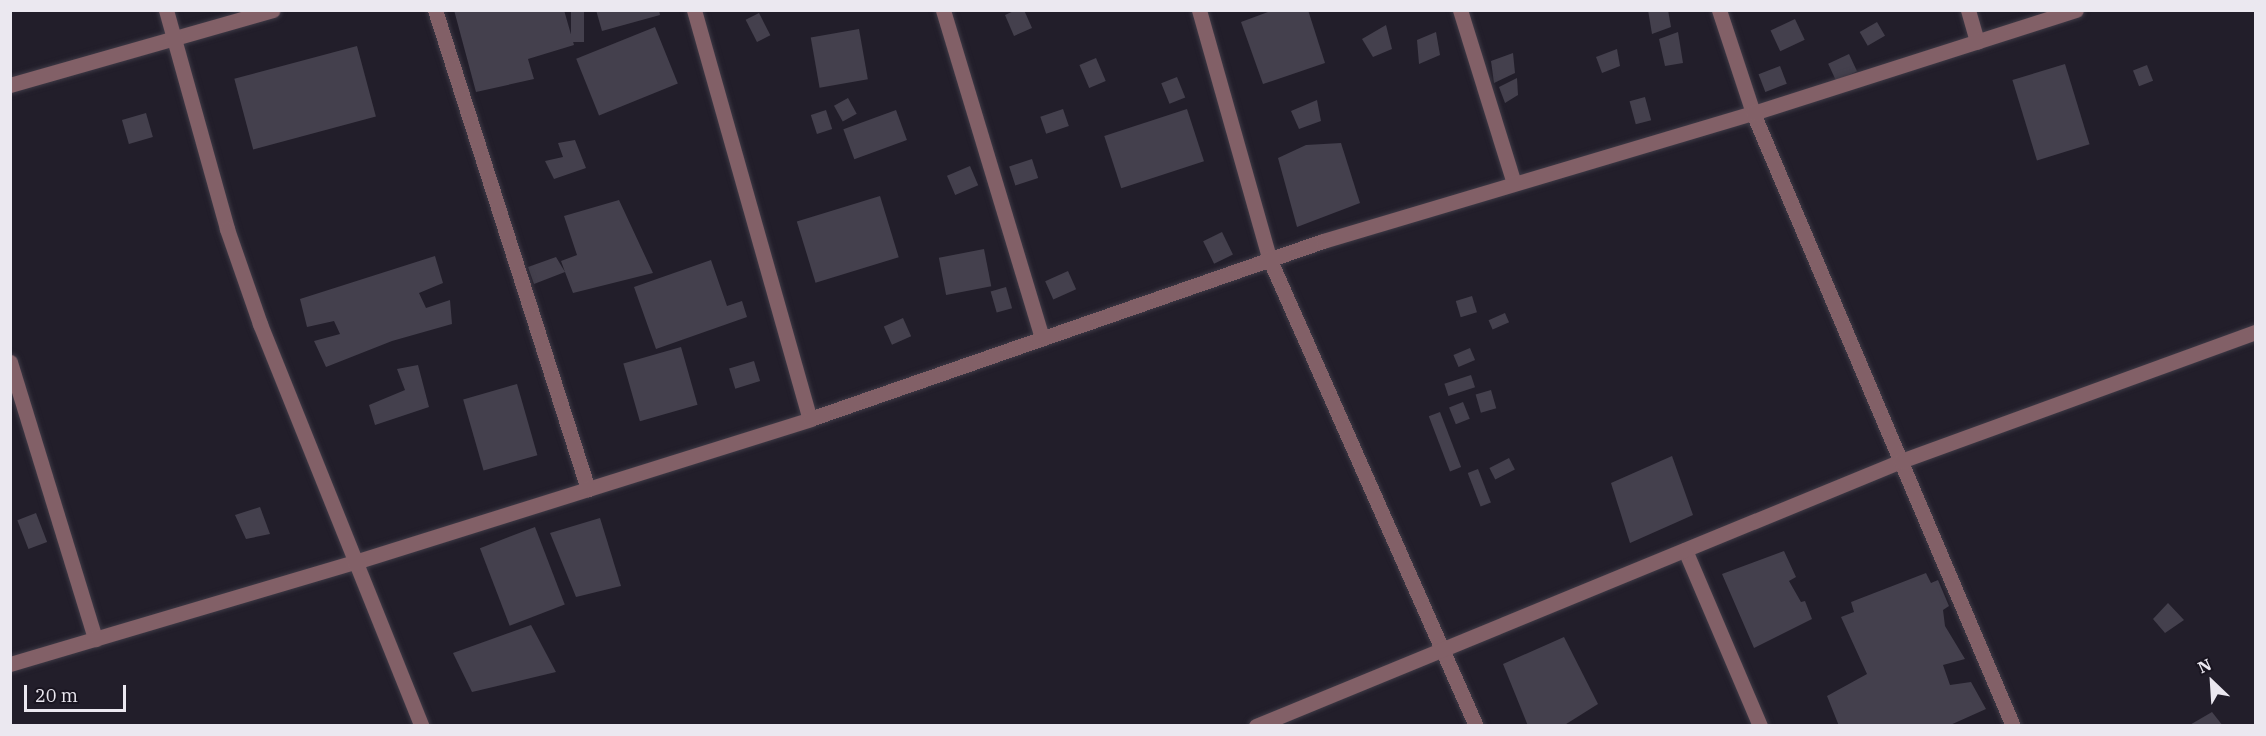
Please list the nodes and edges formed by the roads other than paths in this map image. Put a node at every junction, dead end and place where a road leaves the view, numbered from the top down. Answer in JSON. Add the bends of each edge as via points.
{"nodes":[{"id":1,"x":166,"y":10,"type":"edge"},
{"id":2,"x":273,"y":10,"type":"edge"},
{"id":3,"x":435,"y":10,"type":"edge"},
{"id":4,"x":694,"y":10,"type":"edge"},
{"id":5,"x":943,"y":10,"type":"edge"},
{"id":6,"x":1198,"y":10,"type":"edge"},
{"id":7,"x":1461,"y":10,"type":"edge"},
{"id":8,"x":1719,"y":10,"type":"edge"},
{"id":9,"x":1968,"y":10,"type":"edge"},
{"id":10,"x":2076,"y":10,"type":"edge"},
{"id":11,"x":174,"y":37,"type":"junction"},
{"id":12,"x":1977,"y":42,"type":"junction"},
{"id":13,"x":10,"y":85,"type":"edge"},
{"id":14,"x":1753,"y":113,"type":"junction"},
{"id":15,"x":1514,"y":183,"type":"junction"},
{"id":16,"x":1269,"y":258,"type":"junction"},
{"id":17,"x":2256,"y":332,"type":"edge"},
{"id":18,"x":1042,"y":338,"type":"junction"},
{"id":19,"x":10,"y":362,"type":"edge"},
{"id":20,"x":810,"y":419,"type":"junction"},
{"id":21,"x":1901,"y":461,"type":"junction"},
{"id":22,"x":588,"y":489,"type":"junction"},
{"id":23,"x":1685,"y":550,"type":"junction"},
{"id":24,"x":355,"y":562,"type":"junction"},
{"id":25,"x":95,"y":639,"type":"junction"},
{"id":26,"x":1443,"y":648,"type":"junction"},
{"id":27,"x":10,"y":664,"type":"edge"},
{"id":28,"x":422,"y":726,"type":"edge"},
{"id":29,"x":1256,"y":726,"type":"edge"},
{"id":30,"x":1476,"y":726,"type":"edge"},
{"id":31,"x":1760,"y":726,"type":"edge"},
{"id":32,"x":2013,"y":726,"type":"edge"}],
"edges":[{"from":1,"to":11,"type":"street"},
{"from":2,"to":11,"type":"street"},
{"from":3,"to":22,"type":"street"},
{"from":4,"to":20,"type":"street"},
{"from":5,"to":18,"type":"street"},
{"from":6,"to":16,"type":"street"},
{"from":7,"to":15,"type":"street"},
{"from":8,"to":14,"type":"street"},
{"from":9,"to":12,"type":"street"},
{"from":10,"to":12,"type":"street"},
{"from":11,"to":13,"type":"street"},
{"from":11,"to":24,"type":"street","via":[[227,229],[260,324]]},
{"from":12,"to":14,"type":"street"},
{"from":14,"to":15,"type":"street"},
{"from":14,"to":21,"type":"street"},
{"from":15,"to":16,"type":"street"},
{"from":16,"to":18,"type":"street"},
{"from":16,"to":26,"type":"street"},
{"from":17,"to":21,"type":"street"},
{"from":18,"to":20,"type":"street"},
{"from":19,"to":25,"type":"street"},
{"from":20,"to":22,"type":"street"},
{"from":21,"to":23,"type":"street"},
{"from":21,"to":32,"type":"street"},
{"from":22,"to":24,"type":"street"},
{"from":23,"to":26,"type":"street"},
{"from":23,"to":31,"type":"street"},
{"from":24,"to":25,"type":"street"},
{"from":24,"to":28,"type":"street"},
{"from":25,"to":27,"type":"street"},
{"from":26,"to":29,"type":"street"},
{"from":26,"to":30,"type":"street"}]}
